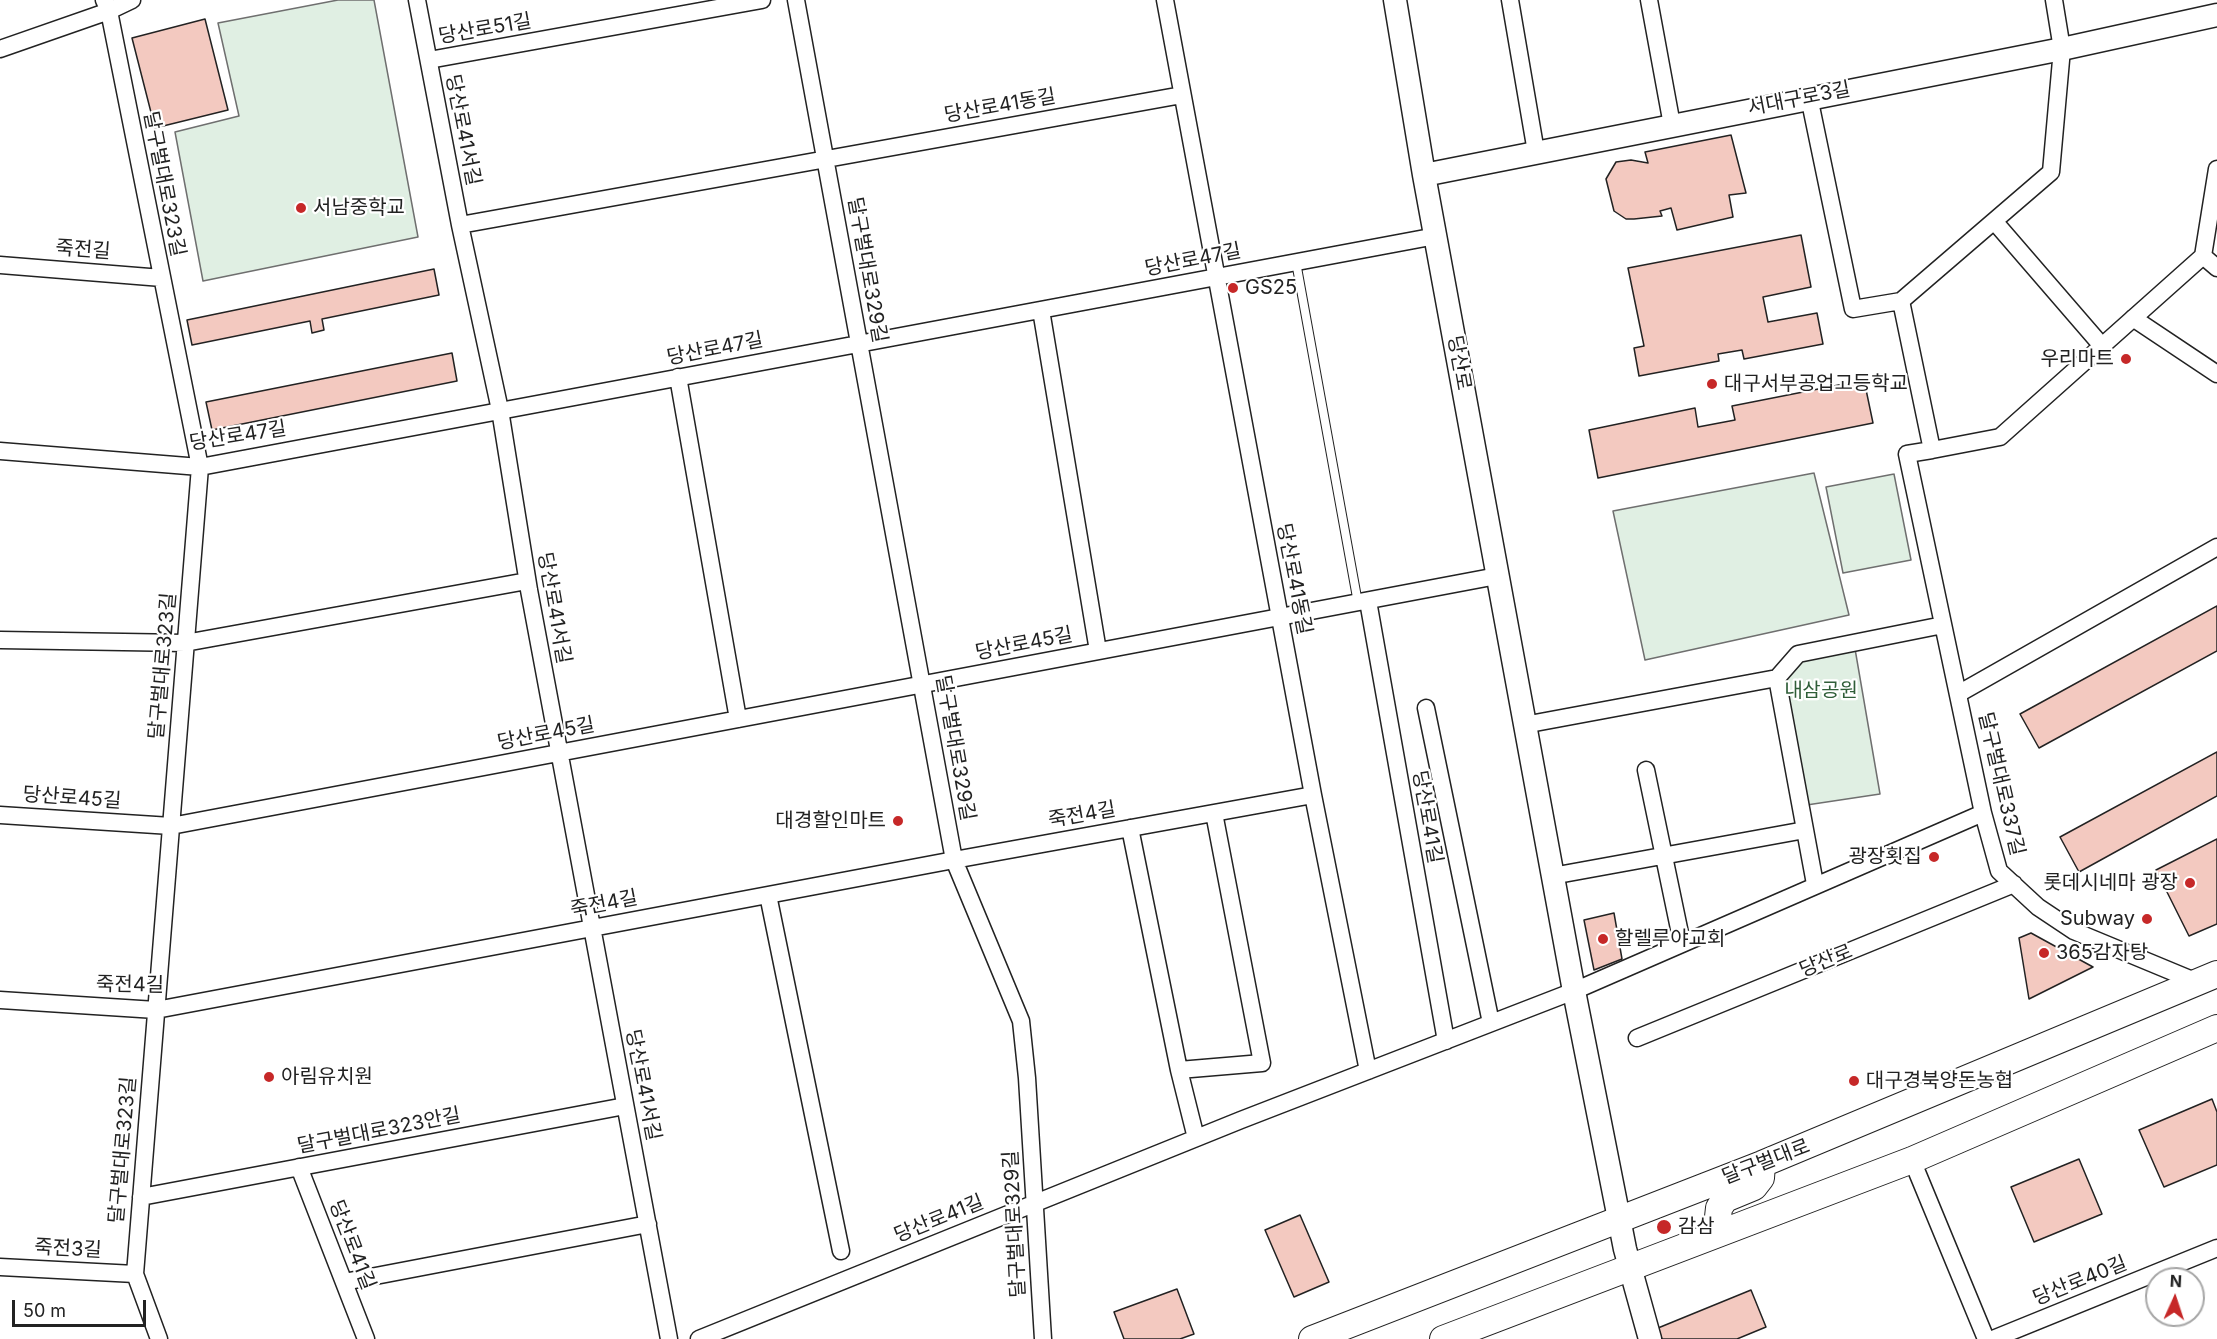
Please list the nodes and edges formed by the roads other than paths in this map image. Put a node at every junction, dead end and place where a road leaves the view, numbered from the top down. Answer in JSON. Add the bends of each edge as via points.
{"nodes":[{"id":1,"x":132,"y":0,"type":"edge"},
{"id":2,"x":417,"y":0,"type":"edge"},
{"id":3,"x":762,"y":0,"type":"edge"},
{"id":4,"x":796,"y":0,"type":"edge"},
{"id":5,"x":1165,"y":0,"type":"edge"},
{"id":6,"x":1395,"y":0,"type":"edge"},
{"id":7,"x":1510,"y":0,"type":"edge"},
{"id":8,"x":1649,"y":0,"type":"edge"},
{"id":9,"x":2054,"y":0,"type":"edge"},
{"id":10,"x":106,"y":6,"type":"edge"},
{"id":11,"x":2217,"y":15,"type":"edge"},
{"id":12,"x":0,"y":49,"type":"edge"},
{"id":13,"x":2062,"y":49,"type":"junction"},
{"id":14,"x":429,"y":60,"type":"junction"},
{"id":15,"x":1182,"y":95,"type":"junction"},
{"id":16,"x":1809,"y":97,"type":"junction"},
{"id":17,"x":1672,"y":125,"type":"junction"},
{"id":18,"x":1536,"y":152,"type":"junction"},
{"id":19,"x":825,"y":159,"type":"junction"},
{"id":20,"x":2217,"y":169,"type":"edge"},
{"id":21,"x":1425,"y":175,"type":"junction"},
{"id":22,"x":1994,"y":221,"type":"junction"},
{"id":23,"x":460,"y":225,"type":"junction"},
{"id":24,"x":1436,"y":236,"type":"junction"},
{"id":25,"x":2203,"y":256,"type":"junction"},
{"id":26,"x":1296,"y":262,"type":"junction"},
{"id":27,"x":0,"y":265,"type":"edge"},
{"id":28,"x":2217,"y":268,"type":"edge"},
{"id":29,"x":1216,"y":277,"type":"junction"},
{"id":30,"x":162,"y":278,"type":"junction"},
{"id":31,"x":1901,"y":301,"type":"junction"},
{"id":32,"x":1041,"y":310,"type":"junction"},
{"id":33,"x":2133,"y":318,"type":"junction"},
{"id":34,"x":859,"y":344,"type":"junction"},
{"id":35,"x":2102,"y":346,"type":"junction"},
{"id":36,"x":2217,"y":374,"type":"edge"},
{"id":37,"x":678,"y":377,"type":"junction"},
{"id":38,"x":500,"y":410,"type":"junction"},
{"id":39,"x":1932,"y":450,"type":"junction"},
{"id":40,"x":0,"y":452,"type":"edge"},
{"id":41,"x":200,"y":467,"type":"junction"},
{"id":42,"x":2217,"y":547,"type":"edge"},
{"id":43,"x":1497,"y":576,"type":"junction"},
{"id":44,"x":527,"y":581,"type":"junction"},
{"id":45,"x":1363,"y":602,"type":"junction"},
{"id":46,"x":1280,"y":617,"type":"junction"},
{"id":47,"x":1943,"y":625,"type":"junction"},
{"id":48,"x":0,"y":640,"type":"edge"},
{"id":49,"x":185,"y":644,"type":"junction"},
{"id":50,"x":1098,"y":651,"type":"junction"},
{"id":51,"x":1777,"y":678,"type":"junction"},
{"id":52,"x":922,"y":684,"type":"junction"},
{"id":53,"x":1958,"y":694,"type":"junction"},
{"id":54,"x":1426,"y":708,"type":"dead end"},
{"id":55,"x":738,"y":719,"type":"junction"},
{"id":56,"x":1524,"y":725,"type":"junction"},
{"id":57,"x":559,"y":753,"type":"junction"},
{"id":58,"x":1646,"y":770,"type":"dead end"},
{"id":59,"x":1312,"y":795,"type":"junction"},
{"id":60,"x":1214,"y":813,"type":"junction"},
{"id":61,"x":1983,"y":813,"type":"junction"},
{"id":62,"x":0,"y":815,"type":"edge"},
{"id":63,"x":171,"y":826,"type":"junction"},
{"id":64,"x":1130,"y":828,"type":"junction"},
{"id":65,"x":1805,"y":830,"type":"junction"},
{"id":66,"x":1664,"y":856,"type":"junction"},
{"id":67,"x":954,"y":860,"type":"junction"},
{"id":68,"x":1552,"y":876,"type":"junction"},
{"id":69,"x":1815,"y":884,"type":"junction"},
{"id":70,"x":2014,"y":884,"type":"junction"},
{"id":71,"x":768,"y":895,"type":"junction"},
{"id":72,"x":592,"y":928,"type":"junction"},
{"id":73,"x":1682,"y":943,"type":"junction"},
{"id":74,"x":2207,"y":978,"type":"edge"},
{"id":75,"x":1574,"y":991,"type":"junction"},
{"id":76,"x":0,"y":1000,"type":"edge"},
{"id":77,"x":156,"y":1010,"type":"junction"},
{"id":78,"x":1491,"y":1023,"type":"junction"},
{"id":79,"x":2217,"y":1028,"type":"edge"},
{"id":80,"x":1637,"y":1038,"type":"dead end"},
{"id":81,"x":1446,"y":1041,"type":"junction"},
{"id":82,"x":1179,"y":1070,"type":"junction"},
{"id":83,"x":1368,"y":1071,"type":"junction"},
{"id":84,"x":626,"y":1106,"type":"junction"},
{"id":85,"x":1196,"y":1138,"type":"junction"},
{"id":86,"x":1912,"y":1160,"type":"junction"},
{"id":87,"x":1762,"y":1164,"type":"junction"},
{"id":88,"x":299,"y":1167,"type":"junction"},
{"id":89,"x":141,"y":1197,"type":"junction"},
{"id":90,"x":1035,"y":1203,"type":"junction"},
{"id":91,"x":1618,"y":1218,"type":"junction"},
{"id":92,"x":648,"y":1224,"type":"junction"},
{"id":93,"x":1724,"y":1230,"type":"junction"},
{"id":94,"x":2217,"y":1248,"type":"edge"},
{"id":95,"x":841,"y":1251,"type":"dead end"},
{"id":96,"x":1630,"y":1266,"type":"junction"},
{"id":97,"x":0,"y":1267,"type":"edge"},
{"id":98,"x":135,"y":1274,"type":"junction"},
{"id":99,"x":344,"y":1282,"type":"junction"},
{"id":100,"x":159,"y":1339,"type":"edge"},
{"id":101,"x":366,"y":1339,"type":"edge"},
{"id":102,"x":669,"y":1339,"type":"edge"},
{"id":103,"x":699,"y":1339,"type":"edge"},
{"id":104,"x":1043,"y":1339,"type":"edge"},
{"id":105,"x":1312,"y":1339,"type":"edge"},
{"id":106,"x":1443,"y":1339,"type":"edge"},
{"id":107,"x":1650,"y":1339,"type":"edge"},
{"id":108,"x":1986,"y":1339,"type":"edge"},
{"id":109,"x":1993,"y":1339,"type":"edge"}],
"edges":[{"from":1,"to":10,"type":"street"},
{"from":2,"to":14,"type":"street","name":"당산로41서길"},
{"from":3,"to":14,"type":"street","name":"당산로51길"},
{"from":4,"to":19,"type":"street","name":"달구벌대로329길"},
{"from":5,"to":15,"type":"street","name":"당산로41동길"},
{"from":6,"to":21,"type":"main road","name":"당산로"},
{"from":7,"to":18,"type":"street"},
{"from":8,"to":17,"type":"street"},
{"from":9,"to":13,"type":"street"},
{"from":10,"to":12,"type":"street"},
{"from":10,"to":30,"type":"street","name":"달구벌대로323길"},
{"from":11,"to":13,"type":"main road","name":"서대구로3길"},
{"from":13,"to":16,"type":"main road","name":"서대구로3길"},
{"from":13,"to":22,"type":"street","via":[[2051,172]]},
{"from":14,"to":23,"type":"street","name":"당산로41서길"},
{"from":15,"to":19,"type":"street","name":"당산로41동길"},
{"from":15,"to":29,"type":"street","name":"당산로41동길"},
{"from":16,"to":17,"type":"main road","name":"서대구로3길"},
{"from":16,"to":31,"type":"street","via":[[1853,309]]},
{"from":17,"to":18,"type":"main road","name":"서대구로3길"},
{"from":18,"to":21,"type":"main road","name":"서대구로3길"},
{"from":19,"to":23,"type":"street"},
{"from":19,"to":34,"type":"street","name":"달구벌대로329길"},
{"from":20,"to":25,"type":"street"},
{"from":21,"to":24,"type":"main road","name":"당산로"},
{"from":22,"to":31,"type":"street"},
{"from":22,"to":35,"type":"street"},
{"from":23,"to":38,"type":"street","name":"당산로41서길"},
{"from":24,"to":26,"type":"street","name":"당산로47길"},
{"from":24,"to":43,"type":"main road","name":"당산로"},
{"from":25,"to":28,"type":"street"},
{"from":25,"to":33,"type":"street"},
{"from":26,"to":29,"type":"street","name":"당산로47길"},
{"from":26,"to":45,"type":"lane"},
{"from":27,"to":30,"type":"street","name":"죽전길"},
{"from":29,"to":32,"type":"street","name":"당산로47길"},
{"from":29,"to":46,"type":"street","name":"당산로41동길"},
{"from":30,"to":41,"type":"street","name":"달구벌대로323길"},
{"from":31,"to":39,"type":"street"},
{"from":32,"to":34,"type":"street","name":"당산로47길"},
{"from":32,"to":50,"type":"street","name":"당산로45길"},
{"from":33,"to":35,"type":"street"},
{"from":33,"to":36,"type":"street"},
{"from":34,"to":37,"type":"street","name":"당산로47길"},
{"from":34,"to":52,"type":"street","name":"달구벌대로329길"},
{"from":35,"to":39,"type":"street","via":[[2000,437]]},
{"from":37,"to":38,"type":"street","name":"당산로47길"},
{"from":37,"to":55,"type":"street"},
{"from":38,"to":41,"type":"street","name":"당산로47길"},
{"from":38,"to":44,"type":"street","name":"당산로41서길"},
{"from":39,"to":47,"type":"street","name":"달구벌대로337길","via":[[1907,454]]},
{"from":40,"to":41,"type":"street","name":"당산로47길"},
{"from":41,"to":49,"type":"street","name":"달구벌대로323길"},
{"from":42,"to":53,"type":"street","name":"달구벌대로337길"},
{"from":43,"to":45,"type":"street","name":"당산로45길"},
{"from":43,"to":56,"type":"main road","name":"당산로"},
{"from":44,"to":49,"type":"street"},
{"from":44,"to":57,"type":"street","name":"당산로41서길"},
{"from":45,"to":46,"type":"street","name":"당산로45길"},
{"from":45,"to":81,"type":"street","name":"당산로41길"},
{"from":46,"to":50,"type":"street","name":"당산로45길"},
{"from":46,"to":59,"type":"street","name":"당산로41동길"},
{"from":47,"to":51,"type":"street","via":[[1798,654]]},
{"from":47,"to":53,"type":"street","name":"달구벌대로337길"},
{"from":48,"to":49,"type":"street"},
{"from":49,"to":63,"type":"street","name":"달구벌대로323길"},
{"from":50,"to":52,"type":"street","name":"당산로45길"},
{"from":51,"to":56,"type":"street"},
{"from":51,"to":65,"type":"street"},
{"from":52,"to":55,"type":"street","name":"당산로45길"},
{"from":52,"to":67,"type":"street","name":"달구벌대로329길"},
{"from":53,"to":61,"type":"street","name":"달구벌대로337길"},
{"from":54,"to":78,"type":"street","name":"당산로41길"},
{"from":55,"to":57,"type":"street","name":"당산로45길"},
{"from":56,"to":68,"type":"main road","name":"당산로"},
{"from":57,"to":63,"type":"street","name":"당산로45길"},
{"from":57,"to":72,"type":"street","name":"당산로41서길"},
{"from":58,"to":66,"type":"street"},
{"from":59,"to":60,"type":"street","name":"죽전4길"},
{"from":59,"to":83,"type":"street","name":"당산로41동길"},
{"from":60,"to":64,"type":"street","name":"죽전4길"},
{"from":60,"to":82,"type":"street","via":[[1262,1063]]},
{"from":61,"to":69,"type":"street"},
{"from":61,"to":70,"type":"street","name":"달구벌대로337길","via":[[1999,871]]},
{"from":62,"to":63,"type":"street","name":"당산로45길"},
{"from":63,"to":77,"type":"street","name":"달구벌대로323길"},
{"from":64,"to":67,"type":"street","name":"죽전4길"},
{"from":64,"to":82,"type":"street"},
{"from":65,"to":66,"type":"street"},
{"from":65,"to":69,"type":"street"},
{"from":66,"to":68,"type":"street"},
{"from":66,"to":73,"type":"street"},
{"from":67,"to":71,"type":"street","name":"죽전4길"},
{"from":67,"to":90,"type":"street","name":"달구벌대로329길","via":[[1021,1021]]},
{"from":68,"to":75,"type":"main road","name":"당산로"},
{"from":69,"to":73,"type":"street"},
{"from":70,"to":74,"type":"street","name":"달구벌대로337길","via":[[2038,907],[2074,931]]},
{"from":70,"to":80,"type":"street","name":"당산로"},
{"from":71,"to":72,"type":"street","name":"죽전4길"},
{"from":71,"to":95,"type":"street"},
{"from":72,"to":77,"type":"street","name":"죽전4길"},
{"from":72,"to":84,"type":"street","name":"당산로41서길"},
{"from":73,"to":75,"type":"street"},
{"from":74,"to":87,"type":"main road","name":"달구벌대로"},
{"from":75,"to":78,"type":"street","name":"당산로41길"},
{"from":75,"to":91,"type":"main road","name":"당산로"},
{"from":76,"to":77,"type":"street","name":"죽전4길"},
{"from":77,"to":89,"type":"street","name":"달구벌대로323길"},
{"from":78,"to":81,"type":"street","name":"당산로41길"},
{"from":79,"to":86,"type":"main road"},
{"from":81,"to":83,"type":"street","name":"당산로41길"},
{"from":82,"to":85,"type":"street"},
{"from":83,"to":85,"type":"street","name":"당산로41길"},
{"from":84,"to":88,"type":"street","name":"달구벌대로323안길"},
{"from":84,"to":92,"type":"street","name":"당산로41서길"},
{"from":85,"to":90,"type":"street","name":"당산로41길"},
{"from":86,"to":93,"type":"main road"},
{"from":86,"to":108,"type":"street"},
{"from":87,"to":91,"type":"main road","name":"달구벌대로"},
{"from":87,"to":93,"type":"main road","via":[[1761,1178],[1754,1187],[1725,1199],[1719,1208]]},
{"from":88,"to":89,"type":"street","name":"달구벌대로323안길"},
{"from":88,"to":99,"type":"street","name":"당산로41길"},
{"from":89,"to":98,"type":"street","name":"달구벌대로323길"},
{"from":90,"to":103,"type":"street","name":"당산로41길"},
{"from":90,"to":104,"type":"street","name":"달구벌대로329길"},
{"from":91,"to":96,"type":"main road","name":"당산로"},
{"from":91,"to":105,"type":"main road","name":"달구벌대로"},
{"from":92,"to":99,"type":"street"},
{"from":92,"to":102,"type":"street","name":"당산로41서길"},
{"from":93,"to":96,"type":"main road"},
{"from":94,"to":109,"type":"street","name":"당산로40길"},
{"from":96,"to":106,"type":"main road"},
{"from":96,"to":107,"type":"main road","name":"당산로"},
{"from":97,"to":98,"type":"street","name":"죽전3길"},
{"from":98,"to":100,"type":"street","name":"달구벌대로323길"},
{"from":99,"to":101,"type":"street","name":"당산로41길"}]}
